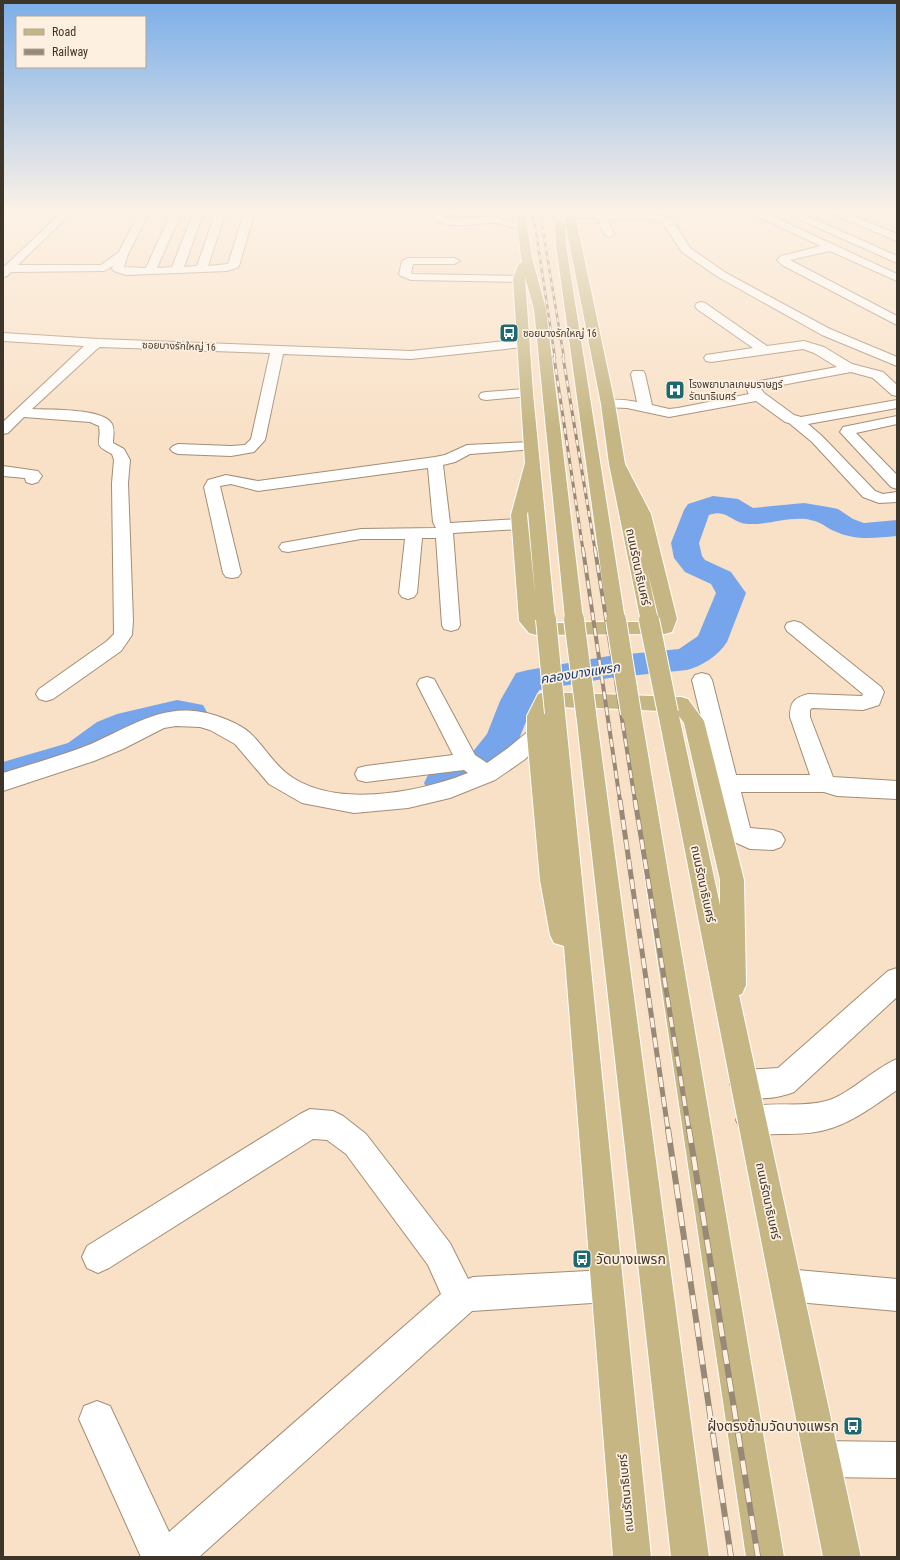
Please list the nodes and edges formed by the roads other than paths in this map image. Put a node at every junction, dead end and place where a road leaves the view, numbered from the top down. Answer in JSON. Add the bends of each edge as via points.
{"nodes":[{"id":1,"x":519,"y":284,"type":"edge"},
{"id":2,"x":533,"y":284,"type":"edge"},
{"id":3,"x":567,"y":284,"type":"edge"},
{"id":4,"x":582,"y":284,"type":"edge"},
{"id":5,"x":737,"y":284,"type":"edge"},
{"id":6,"x":826,"y":284,"type":"edge"},
{"id":7,"x":701,"y":306,"type":"dead end"},
{"id":8,"x":897,"y":321,"type":"edge"},
{"id":9,"x":3,"y":337,"type":"edge"},
{"id":10,"x":98,"y":343,"type":"junction"},
{"id":11,"x":523,"y":343,"type":"junction"},
{"id":12,"x":277,"y":350,"type":"junction"},
{"id":13,"x":764,"y":350,"type":"junction"},
{"id":14,"x":711,"y":358,"type":"dead end"},
{"id":15,"x":897,"y":362,"type":"edge"},
{"id":16,"x":852,"y":368,"type":"junction"},
{"id":17,"x":638,"y":374,"type":"dead end"},
{"id":18,"x":897,"y":392,"type":"edge"},
{"id":19,"x":526,"y":393,"type":"junction"},
{"id":20,"x":486,"y":396,"type":"dead end"},
{"id":21,"x":759,"y":396,"type":"junction"},
{"id":22,"x":608,"y":404,"type":"junction"},
{"id":23,"x":897,"y":404,"type":"edge"},
{"id":24,"x":645,"y":407,"type":"junction"},
{"id":25,"x":20,"y":413,"type":"junction"},
{"id":26,"x":794,"y":420,"type":"junction"},
{"id":27,"x":897,"y":420,"type":"edge"},
{"id":28,"x":3,"y":430,"type":"edge"},
{"id":29,"x":847,"y":432,"type":"junction"},
{"id":30,"x":814,"y":436,"type":"junction"},
{"id":31,"x":178,"y":449,"type":"dead end"},
{"id":32,"x":531,"y":455,"type":"junction"},
{"id":33,"x":443,"y":460,"type":"junction"},
{"id":34,"x":617,"y":464,"type":"junction"},
{"id":35,"x":3,"y":471,"type":"edge"},
{"id":36,"x":32,"y":478,"type":"dead end"},
{"id":37,"x":897,"y":484,"type":"edge"},
{"id":38,"x":897,"y":497,"type":"edge"},
{"id":39,"x":520,"y":524,"type":"junction"},
{"id":40,"x":444,"y":530,"type":"junction"},
{"id":41,"x":414,"y":534,"type":"junction"},
{"id":42,"x":288,"y":547,"type":"dead end"},
{"id":43,"x":232,"y":573,"type":"dead end"},
{"id":44,"x":408,"y":592,"type":"dead end"},
{"id":45,"x":451,"y":625,"type":"dead end"},
{"id":46,"x":794,"y":627,"type":"dead end"},
{"id":47,"x":702,"y":680,"type":"dead end"},
{"id":48,"x":427,"y":684,"type":"dead end"},
{"id":49,"x":46,"y":694,"type":"dead end"},
{"id":50,"x":546,"y":724,"type":"junction"},
{"id":51,"x":476,"y":768,"type":"junction"},
{"id":52,"x":366,"y":774,"type":"dead end"},
{"id":53,"x":3,"y":782,"type":"edge"},
{"id":54,"x":718,"y":784,"type":"junction"},
{"id":55,"x":824,"y":784,"type":"junction"},
{"id":56,"x":897,"y":790,"type":"edge"},
{"id":57,"x":773,"y":840,"type":"dead end"},
{"id":58,"x":897,"y":980,"type":"edge"},
{"id":59,"x":734,"y":1037,"type":"junction"},
{"id":60,"x":897,"y":1073,"type":"edge"},
{"id":61,"x":744,"y":1084,"type":"junction"},
{"id":62,"x":751,"y":1120,"type":"junction"},
{"id":63,"x":98,"y":1257,"type":"dead end"},
{"id":64,"x":786,"y":1285,"type":"junction"},
{"id":65,"x":607,"y":1286,"type":"junction"},
{"id":66,"x":897,"y":1295,"type":"edge"},
{"id":67,"x":460,"y":1299,"type":"junction"},
{"id":68,"x":97,"y":1419,"type":"dead end"},
{"id":69,"x":822,"y":1459,"type":"junction"},
{"id":70,"x":897,"y":1460,"type":"edge"},
{"id":71,"x":689,"y":1552,"type":"edge"},
{"id":72,"x":765,"y":1554,"type":"edge"},
{"id":73,"x":161,"y":1557,"type":"edge"},
{"id":74,"x":170,"y":1557,"type":"edge"},
{"id":75,"x":632,"y":1557,"type":"edge"},
{"id":76,"x":842,"y":1557,"type":"edge"}],
"edges":[{"from":1,"to":11,"type":"main road","name":"ถนนรัตนาธิเบศร์"},
{"from":2,"to":71,"type":"main road","name":"ถนนรัตนาธิเบศร์","bridge":true,"via":[[540,309],[574,620]]},
{"from":3,"to":72,"type":"main road","bridge":true,"via":[[616,620]]},
{"from":4,"to":22,"type":"main road","name":"ถนนรัตนาธิเบศร์"},
{"from":5,"to":15,"type":"street","via":[[826,332]]},
{"from":6,"to":8,"type":"street"},
{"from":7,"to":13,"type":"street"},
{"from":9,"to":10,"type":"street","name":"ซอยบางรักใหญ่ 16"},
{"from":10,"to":12,"type":"street","name":"ซอยบางรักใหญ่ 16"},
{"from":10,"to":25,"type":"street"},
{"from":11,"to":12,"type":"street","name":"ซอยบางรักใหญ่ 16","via":[[411,355]]},
{"from":11,"to":19,"type":"main road","name":"ถนนรัตนาธิเบศร์"},
{"from":12,"to":31,"type":"street","via":[[258,440],[249,448],[231,451]]},
{"from":13,"to":14,"type":"street"},
{"from":13,"to":16,"type":"street","via":[[804,345]]},
{"from":16,"to":18,"type":"street","via":[[878,375]]},
{"from":16,"to":21,"type":"street","via":[[754,386],[754,391]]},
{"from":17,"to":24,"type":"street"},
{"from":19,"to":20,"type":"street"},
{"from":19,"to":32,"type":"main road","name":"ถนนรัตนาธิเบศร์"},
{"from":21,"to":24,"type":"street","via":[[669,413]]},
{"from":21,"to":26,"type":"street"},
{"from":22,"to":24,"type":"street"},
{"from":22,"to":34,"type":"main road","name":"ถนนรัตนาธิเบศร์"},
{"from":23,"to":26,"type":"street"},
{"from":25,"to":28,"type":"street"},
{"from":25,"to":49,"type":"street","via":[[98,418],[105,423],[106,445],[119,452],[122,460],[120,483],[123,634],[114,646]]},
{"from":26,"to":30,"type":"street"},
{"from":27,"to":29,"type":"street"},
{"from":29,"to":30,"type":"street"},
{"from":29,"to":37,"type":"street"},
{"from":30,"to":38,"type":"street","via":[[870,494],[882,499]]},
{"from":32,"to":33,"type":"street","via":[[468,462]]},
{"from":32,"to":39,"type":"main road","via":[[519,515]]},
{"from":32,"to":50,"type":"main road","name":"ถนนรัตนาธิเบศร์","bridge":true,"via":[[546,619]]},
{"from":33,"to":40,"type":"street","via":[[441,522]]},
{"from":33,"to":43,"type":"street","via":[[258,486],[241,481],[218,480],[212,487]]},
{"from":34,"to":39,"type":"main road","via":[[643,514],[668,619],[664,628],[536,629],[528,621]]},
{"from":34,"to":59,"type":"main road","name":"ถนนรัตนาธิเบศร์","bridge":true},
{"from":35,"to":36,"type":"street","via":[[32,474]]},
{"from":39,"to":40,"type":"street"},
{"from":40,"to":41,"type":"street"},
{"from":40,"to":45,"type":"street"},
{"from":41,"to":42,"type":"street","via":[[361,534]]},
{"from":41,"to":44,"type":"street"},
{"from":46,"to":55,"type":"street","via":[[874,692],[872,700],[863,703],[808,701],[800,707],[800,717]]},
{"from":47,"to":54,"type":"street"},
{"from":48,"to":51,"type":"street"},
{"from":50,"to":51,"type":"street","via":[[516,754]]},
{"from":50,"to":54,"type":"main road","via":[[537,716],[545,699],[681,704],[694,721]]},
{"from":50,"to":65,"type":"main road","name":"ถนนรัตนาธิเบศร์","via":[[585,1044]]},
{"from":51,"to":52,"type":"street"},
{"from":51,"to":53,"type":"street","via":[[450,789],[408,799],[354,804],[310,797],[277,778],[242,738],[217,724],[200,719],[176,718],[159,720],[86,755]]},
{"from":54,"to":55,"type":"street"},
{"from":54,"to":57,"type":"street","via":[[740,834],[750,839]]},
{"from":54,"to":59,"type":"main road","via":[[732,880]]},
{"from":55,"to":56,"type":"street"},
{"from":58,"to":61,"type":"street","via":[[784,1082]]},
{"from":59,"to":61,"type":"main road","name":"ถนนรัตนาธิเบศร์"},
{"from":60,"to":62,"type":"street","via":[[826,1116]]},
{"from":61,"to":62,"type":"main road","name":"ถนนรัตนาธิเบศร์"},
{"from":62,"to":64,"type":"main road","name":"ถนนรัตนาธิเบศร์"},
{"from":63,"to":67,"type":"street","via":[[310,1124],[333,1126],[356,1144],[439,1254]]},
{"from":64,"to":66,"type":"street"},
{"from":64,"to":69,"type":"main road","name":"ถนนรัตนาธิเบศร์"},
{"from":65,"to":67,"type":"street","via":[[473,1293]]},
{"from":65,"to":75,"type":"main road","name":"ถนนรัตนาธิเบศร์"},
{"from":67,"to":74,"type":"street"},
{"from":68,"to":73,"type":"street"},
{"from":69,"to":70,"type":"street"},
{"from":69,"to":76,"type":"main road","name":"ถนนรัตนาธิเบศร์"}]}
